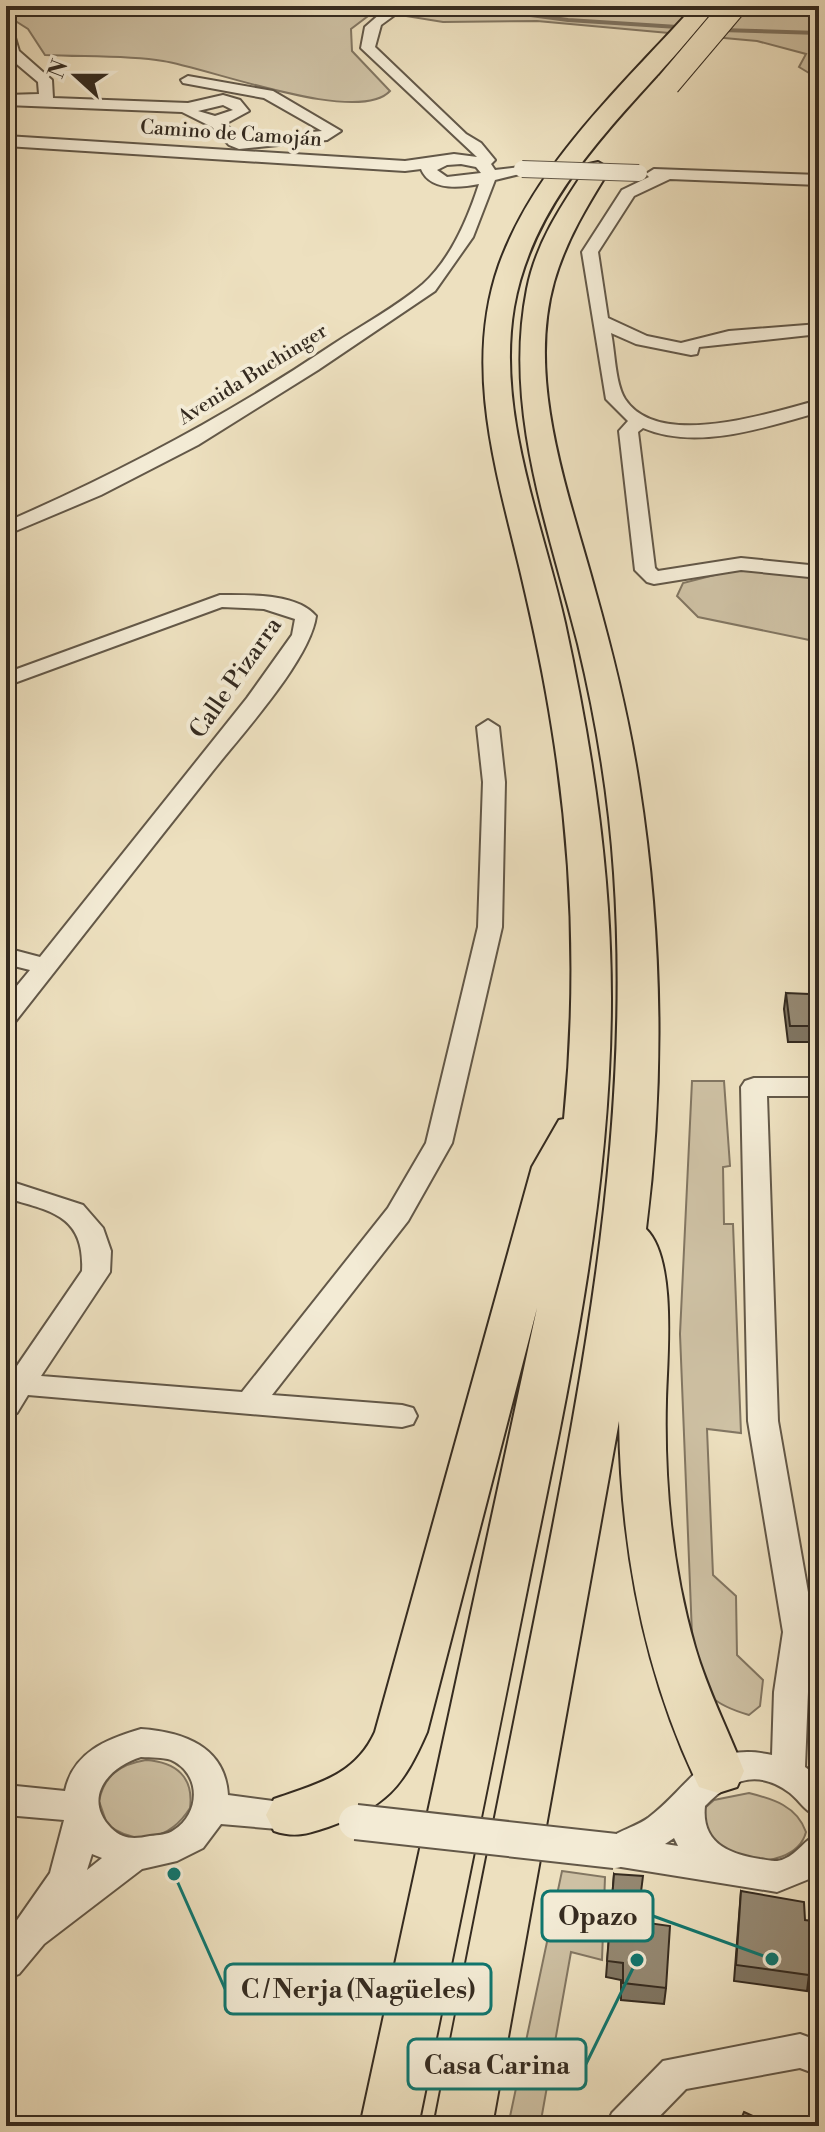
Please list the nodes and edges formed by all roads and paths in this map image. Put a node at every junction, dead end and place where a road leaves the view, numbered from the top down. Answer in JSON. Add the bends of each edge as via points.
{"nodes":[{"id":1,"x":400,"y":6,"type":"edge"},
{"id":2,"x":706,"y":6,"type":"edge"},
{"id":3,"x":733,"y":6,"type":"edge"},
{"id":4,"x":819,"y":9,"type":"edge"},
{"id":5,"x":6,"y":31,"type":"edge"},
{"id":6,"x":188,"y":80,"type":"dead end"},
{"id":7,"x":655,"y":82,"type":"junction"},
{"id":8,"x":6,"y":100,"type":"edge"},
{"id":9,"x":42,"y":100,"type":"junction"},
{"id":10,"x":189,"y":108,"type":"junction"},
{"id":11,"x":235,"y":116,"type":"junction"},
{"id":12,"x":208,"y":120,"type":"junction"},
{"id":13,"x":6,"y":141,"type":"edge"},
{"id":14,"x":469,"y":144,"type":"junction"},
{"id":15,"x":237,"y":149,"type":"junction"},
{"id":16,"x":439,"y":165,"type":"junction"},
{"id":17,"x":484,"y":170,"type":"junction"},
{"id":18,"x":669,"y":174,"type":"junction"},
{"id":19,"x":819,"y":180,"type":"edge"},
{"id":20,"x":454,"y":183,"type":"junction"},
{"id":21,"x":476,"y":205,"type":"junction"},
{"id":22,"x":600,"y":321,"type":"junction"},
{"id":23,"x":819,"y":329,"type":"edge"},
{"id":24,"x":819,"y":406,"type":"edge"},
{"id":25,"x":638,"y":422,"type":"junction"},
{"id":26,"x":6,"y":529,"type":"edge"},
{"id":27,"x":819,"y":572,"type":"edge"},
{"id":28,"x":6,"y":680,"type":"edge"},
{"id":29,"x":488,"y":727,"type":"dead end"},
{"id":30,"x":6,"y":956,"type":"edge"},
{"id":31,"x":46,"y":966,"type":"junction"},
{"id":32,"x":6,"y":1016,"type":"edge"},
{"id":33,"x":819,"y":1087,"type":"edge"},
{"id":34,"x":586,"y":1110,"type":"junction"},
{"id":35,"x":6,"y":1189,"type":"edge"},
{"id":36,"x":628,"y":1220,"type":"junction"},
{"id":37,"x":14,"y":1394,"type":"edge"},
{"id":38,"x":253,"y":1404,"type":"junction"},
{"id":39,"x":402,"y":1416,"type":"dead end"},
{"id":40,"x":788,"y":1773,"type":"junction"},
{"id":41,"x":704,"y":1784,"type":"junction"},
{"id":42,"x":6,"y":1800,"type":"edge"},
{"id":43,"x":819,"y":1802,"type":"edge"},
{"id":44,"x":211,"y":1808,"type":"junction"},
{"id":45,"x":80,"y":1814,"type":"junction"},
{"id":46,"x":293,"y":1815,"type":"junction"},
{"id":47,"x":819,"y":1849,"type":"edge"},
{"id":48,"x":615,"y":1851,"type":"junction"},
{"id":49,"x":134,"y":1856,"type":"junction"},
{"id":50,"x":735,"y":1872,"type":"junction"},
{"id":51,"x":777,"y":1877,"type":"junction"},
{"id":52,"x":819,"y":1882,"type":"edge"},
{"id":53,"x":32,"y":1932,"type":"junction"},
{"id":54,"x":6,"y":1963,"type":"edge"},
{"id":55,"x":819,"y":2058,"type":"edge"},
{"id":56,"x":389,"y":2126,"type":"edge"},
{"id":57,"x":463,"y":2126,"type":"edge"},
{"id":58,"x":625,"y":2126,"type":"edge"}],
"edges":[{"from":1,"to":14,"type":"street","via":[[375,22],[368,48]]},
{"from":2,"to":7,"type":"highway"},
{"from":3,"to":4,"type":"street"},
{"from":3,"to":7,"type":"highway","bridge":true},
{"from":5,"to":9,"type":"street","via":[[12,53],[45,80],[47,95]]},
{"from":6,"to":15,"type":"street","via":[[268,94],[333,131]]},
{"from":7,"to":34,"type":"highway","via":[[572,161],[524,234],[505,291],[495,346],[500,416],[576,773],[591,917]]},
{"from":7,"to":36,"type":"highway","via":[[572,207],[546,259],[531,321],[540,440],[596,651],[624,791],[638,923],[640,1035]]},
{"from":8,"to":9,"type":"street"},
{"from":9,"to":10,"type":"street"},
{"from":10,"to":11,"type":"street","via":[[229,101],[241,108]]},
{"from":10,"to":12,"type":"street","via":[[191,115]]},
{"from":11,"to":12,"type":"street"},
{"from":11,"to":15,"type":"street","via":[[232,122],[242,139]]},
{"from":12,"to":15,"type":"street","via":[[218,123]]},
{"from":13,"to":15,"type":"street","name":"Camino de Camoján"},
{"from":14,"to":16,"type":"street"},
{"from":14,"to":17,"type":"street","via":[[485,156]]},
{"from":15,"to":16,"type":"street","name":"Camino de Camoján"},
{"from":16,"to":17,"type":"street"},
{"from":16,"to":20,"type":"street","via":[[435,178]]},
{"from":17,"to":18,"type":"street","bridge":true},
{"from":17,"to":20,"type":"street"},
{"from":17,"to":21,"type":"street","name":"Avenida Buchinger","via":[[488,181]]},
{"from":18,"to":19,"type":"street"},
{"from":18,"to":22,"type":"street","via":[[628,193],[590,252]]},
{"from":20,"to":21,"type":"street"},
{"from":21,"to":26,"type":"street","name":"Avenida Buchinger","via":[[446,269],[383,319],[194,439],[108,485]]},
{"from":22,"to":23,"type":"street","via":[[642,340],[691,350],[690,343],[729,336]]},
{"from":22,"to":25,"type":"street","via":[[615,399]]},
{"from":24,"to":25,"type":"street","via":[[703,431]]},
{"from":25,"to":27,"type":"street","via":[[628,431],[629,452],[645,570],[654,578],[741,564]]},
{"from":28,"to":31,"type":"street","name":"Calle Pizarra","via":[[220,601],[257,601],[306,616],[303,635],[255,703]]},
{"from":29,"to":38,"type":"street","via":[[494,782],[490,927],[439,1143],[398,1214],[301,1332]]},
{"from":30,"to":31,"type":"street"},
{"from":31,"to":32,"type":"street","name":"Calle Pizarra"},
{"from":33,"to":40,"type":"street","via":[[754,1087],[763,1421],[799,1632]]},
{"from":34,"to":46,"type":"highway","via":[[553,1167],[406,1716],[390,1759],[364,1790]]},
{"from":34,"to":56,"type":"highway","via":[[553,1357]]},
{"from":35,"to":37,"type":"street","via":[[65,1208],[88,1222],[100,1248],[96,1272]]},
{"from":36,"to":41,"type":"highway","via":[[646,1291],[642,1423],[647,1529]]},
{"from":36,"to":57,"type":"highway","via":[[609,1357]]},
{"from":37,"to":38,"type":"street","via":[[37,1387]]},
{"from":38,"to":39,"type":"street"},
{"from":40,"to":41,"type":"street","via":[[762,1765],[737,1766]]},
{"from":40,"to":43,"type":"street"},
{"from":41,"to":48,"type":"street","via":[[647,1839]]},
{"from":41,"to":50,"type":"street","via":[[685,1825],[695,1847]]},
{"from":42,"to":45,"type":"street"},
{"from":44,"to":45,"type":"street","via":[[207,1772],[195,1758],[179,1747],[136,1743],[96,1763],[84,1781]]},
{"from":44,"to":46,"type":"street"},
{"from":44,"to":49,"type":"street","via":[[182,1844]]},
{"from":45,"to":49,"type":"street","via":[[92,1837],[110,1850]]},
{"from":45,"to":53,"type":"street","via":[[74,1865]]},
{"from":46,"to":48,"type":"street","bridge":true},
{"from":47,"to":51,"type":"street","via":[[794,1873]]},
{"from":48,"to":50,"type":"street"},
{"from":49,"to":53,"type":"street"},
{"from":50,"to":51,"type":"street"},
{"from":51,"to":52,"type":"street"},
{"from":53,"to":54,"type":"street"},
{"from":55,"to":58,"type":"street","via":[[800,2051],[676,2073]]}]}
